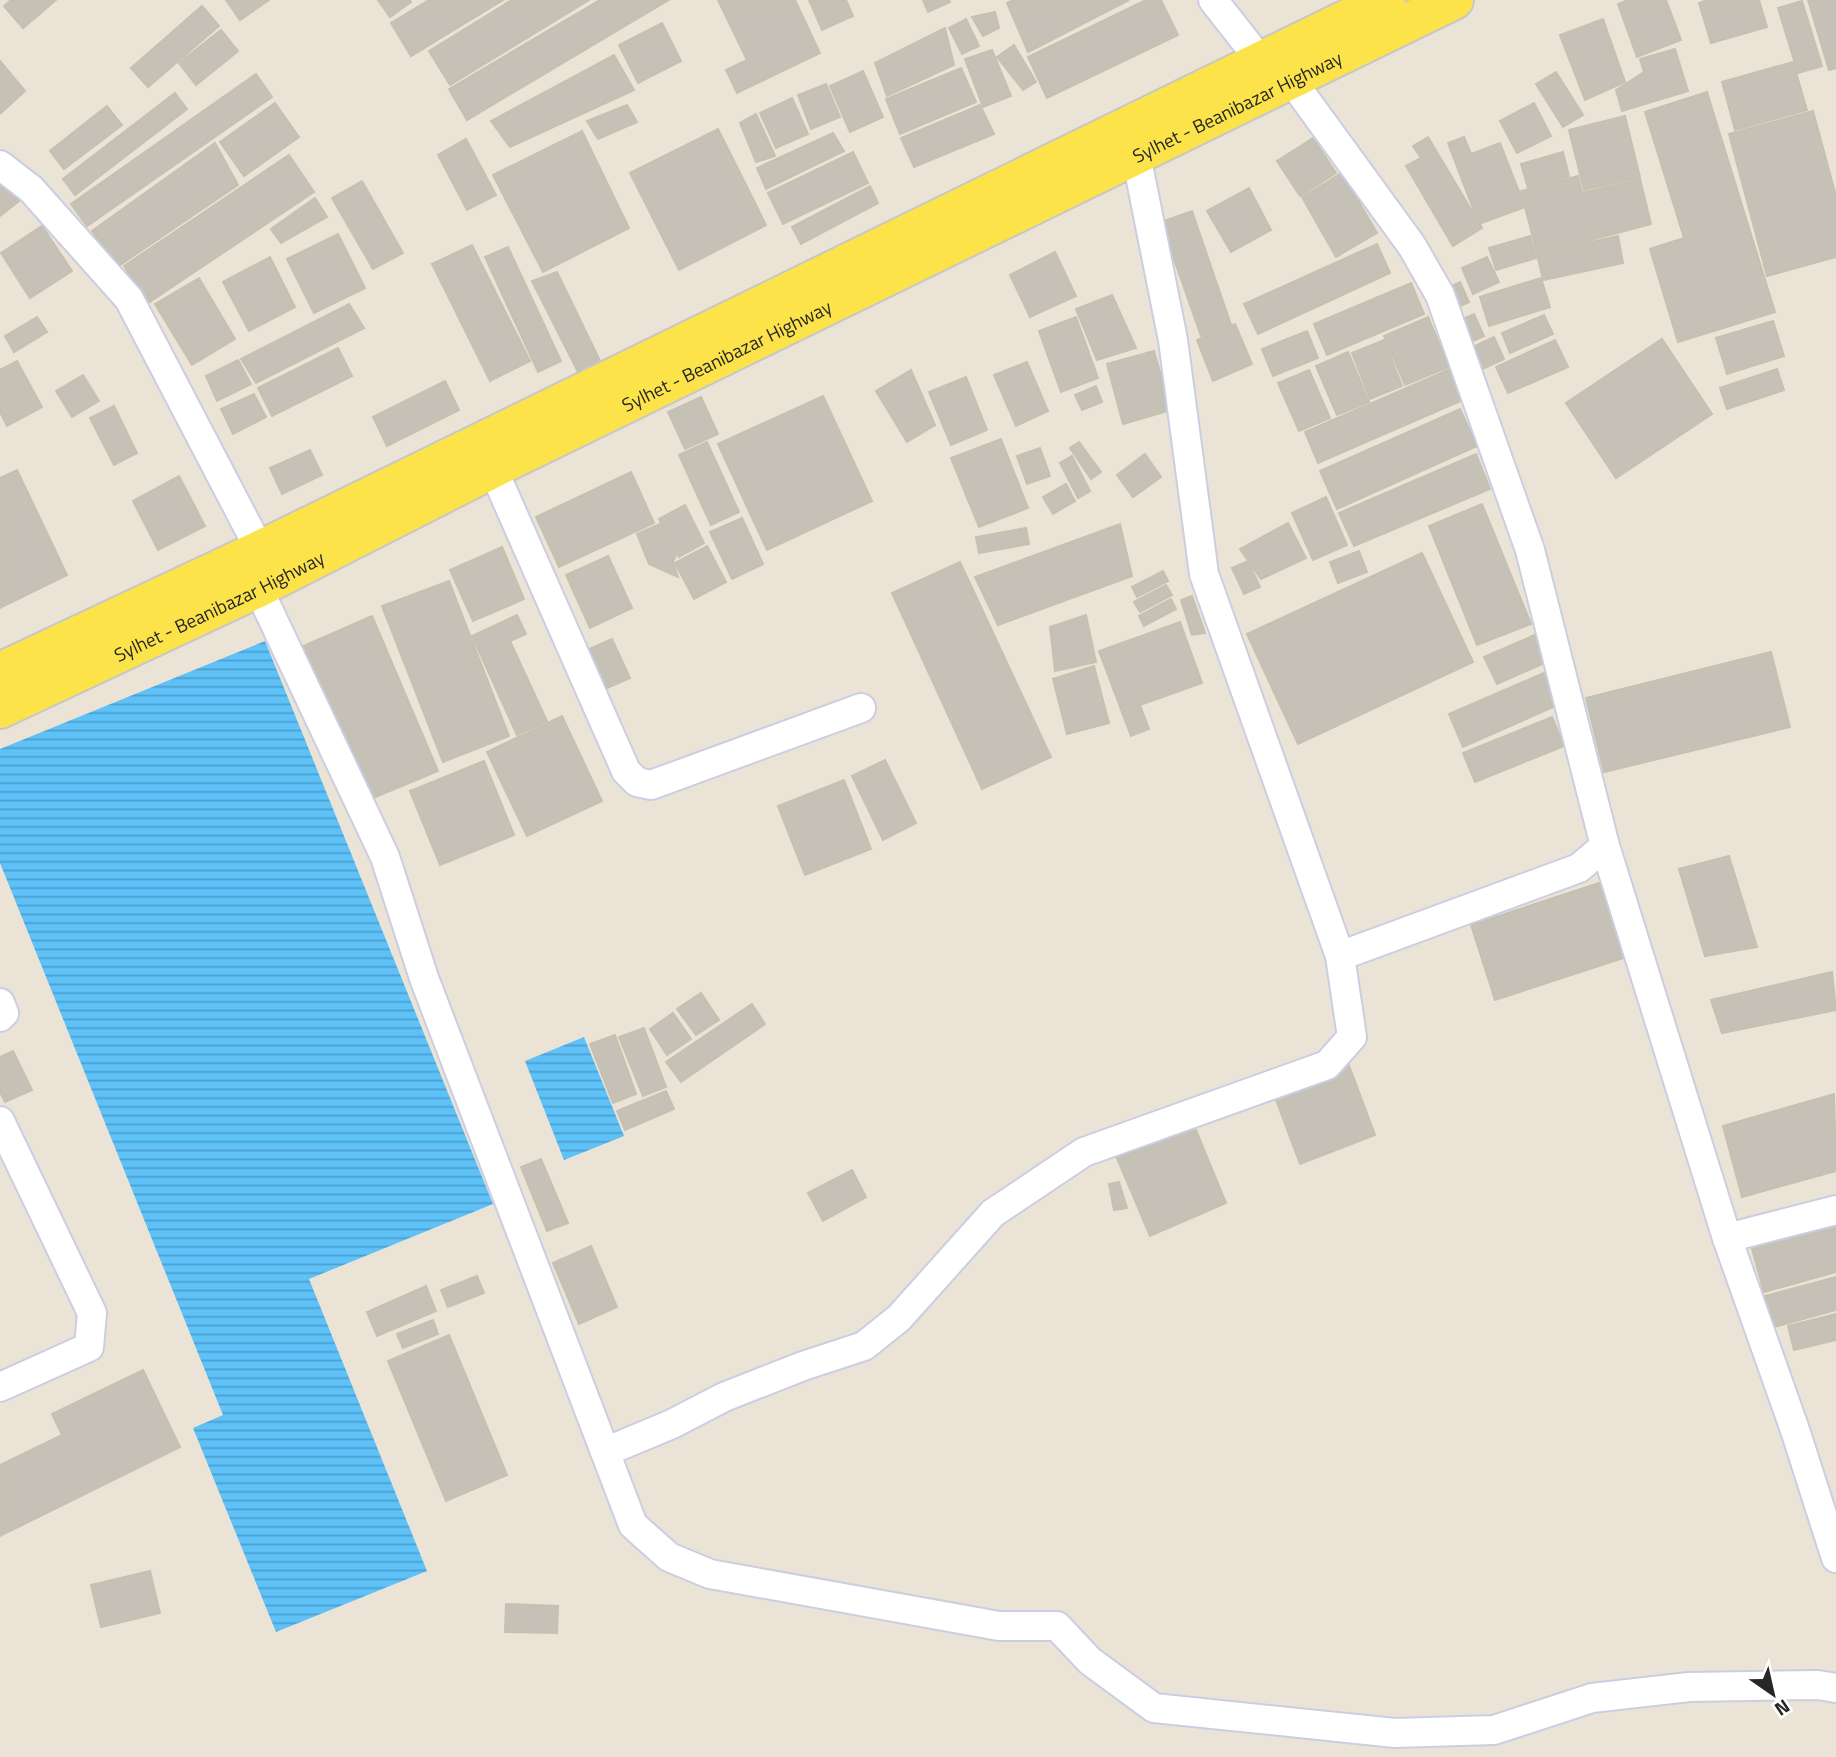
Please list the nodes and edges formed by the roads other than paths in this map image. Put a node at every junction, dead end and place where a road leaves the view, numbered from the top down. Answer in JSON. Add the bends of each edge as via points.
{"nodes":[{"id":1,"x":1213,"y":0,"type":"edge"},
{"id":2,"x":1386,"y":0,"type":"edge"},
{"id":3,"x":1454,"y":0,"type":"edge"},
{"id":4,"x":1276,"y":71,"type":"junction"},
{"id":5,"x":1136,"y":155,"type":"junction"},
{"id":6,"x":0,"y":165,"type":"edge"},
{"id":7,"x":486,"y":455,"type":"junction"},
{"id":8,"x":260,"y":550,"type":"junction"},
{"id":9,"x":258,"y":588,"type":"junction"},
{"id":10,"x":0,"y":672,"type":"edge"},
{"id":11,"x":861,"y":708,"type":"dead end"},
{"id":12,"x":0,"y":709,"type":"edge"},
{"id":13,"x":1605,"y":846,"type":"junction"},
{"id":14,"x":1340,"y":956,"type":"junction"},
{"id":15,"x":0,"y":1003,"type":"edge"},
{"id":16,"x":0,"y":1017,"type":"edge"},
{"id":17,"x":0,"y":1121,"type":"edge"},
{"id":18,"x":1836,"y":1210,"type":"edge"},
{"id":19,"x":1727,"y":1238,"type":"junction"},
{"id":20,"x":0,"y":1387,"type":"edge"},
{"id":21,"x":605,"y":1452,"type":"junction"},
{"id":22,"x":1836,"y":1559,"type":"edge"},
{"id":23,"x":1836,"y":1688,"type":"edge"}],
"edges":[{"from":1,"to":4,"type":"street"},
{"from":2,"to":4,"type":"main road","name":"Sylhet - Beanibazar Highway"},
{"from":3,"to":4,"type":"main road","name":"Sylhet - Beanibazar Highway"},
{"from":4,"to":5,"type":"main road","name":"Sylhet - Beanibazar Highway"},
{"from":4,"to":7,"type":"main road","name":"Sylhet - Beanibazar Highway"},
{"from":4,"to":13,"type":"street","via":[[1412,246],[1440,295],[1530,550]]},
{"from":5,"to":7,"type":"main road","name":"Sylhet - Beanibazar Highway"},
{"from":5,"to":14,"type":"street","via":[[1173,340],[1204,574]]},
{"from":6,"to":8,"type":"street","via":[[31,189],[129,299]]},
{"from":7,"to":8,"type":"main road","name":"Sylhet - Beanibazar Highway"},
{"from":7,"to":9,"type":"main road","name":"Sylhet - Beanibazar Highway"},
{"from":7,"to":11,"type":"street","via":[[626,771],[637,782],[651,785]]},
{"from":8,"to":9,"type":"street"},
{"from":8,"to":10,"type":"main road","name":"Sylhet - Beanibazar Highway"},
{"from":9,"to":12,"type":"main road","name":"Sylhet - Beanibazar Highway"},
{"from":9,"to":21,"type":"street","via":[[385,857],[424,978]]},
{"from":13,"to":14,"type":"street","via":[[1579,868]]},
{"from":13,"to":19,"type":"street"},
{"from":14,"to":21,"type":"street","via":[[1352,1037],[1327,1065],[1084,1152],[993,1213],[899,1318],[864,1346],[724,1397]]},
{"from":15,"to":16,"type":"street","via":[[4,1013]]},
{"from":17,"to":20,"type":"street","via":[[92,1313],[89,1347]]},
{"from":18,"to":19,"type":"street"},
{"from":19,"to":22,"type":"street"},
{"from":21,"to":23,"type":"street","via":[[633,1525],[669,1557],[710,1574],[999,1626],[1057,1626],[1090,1661],[1154,1708],[1395,1732],[1494,1730],[1592,1698],[1689,1687]]}]}
